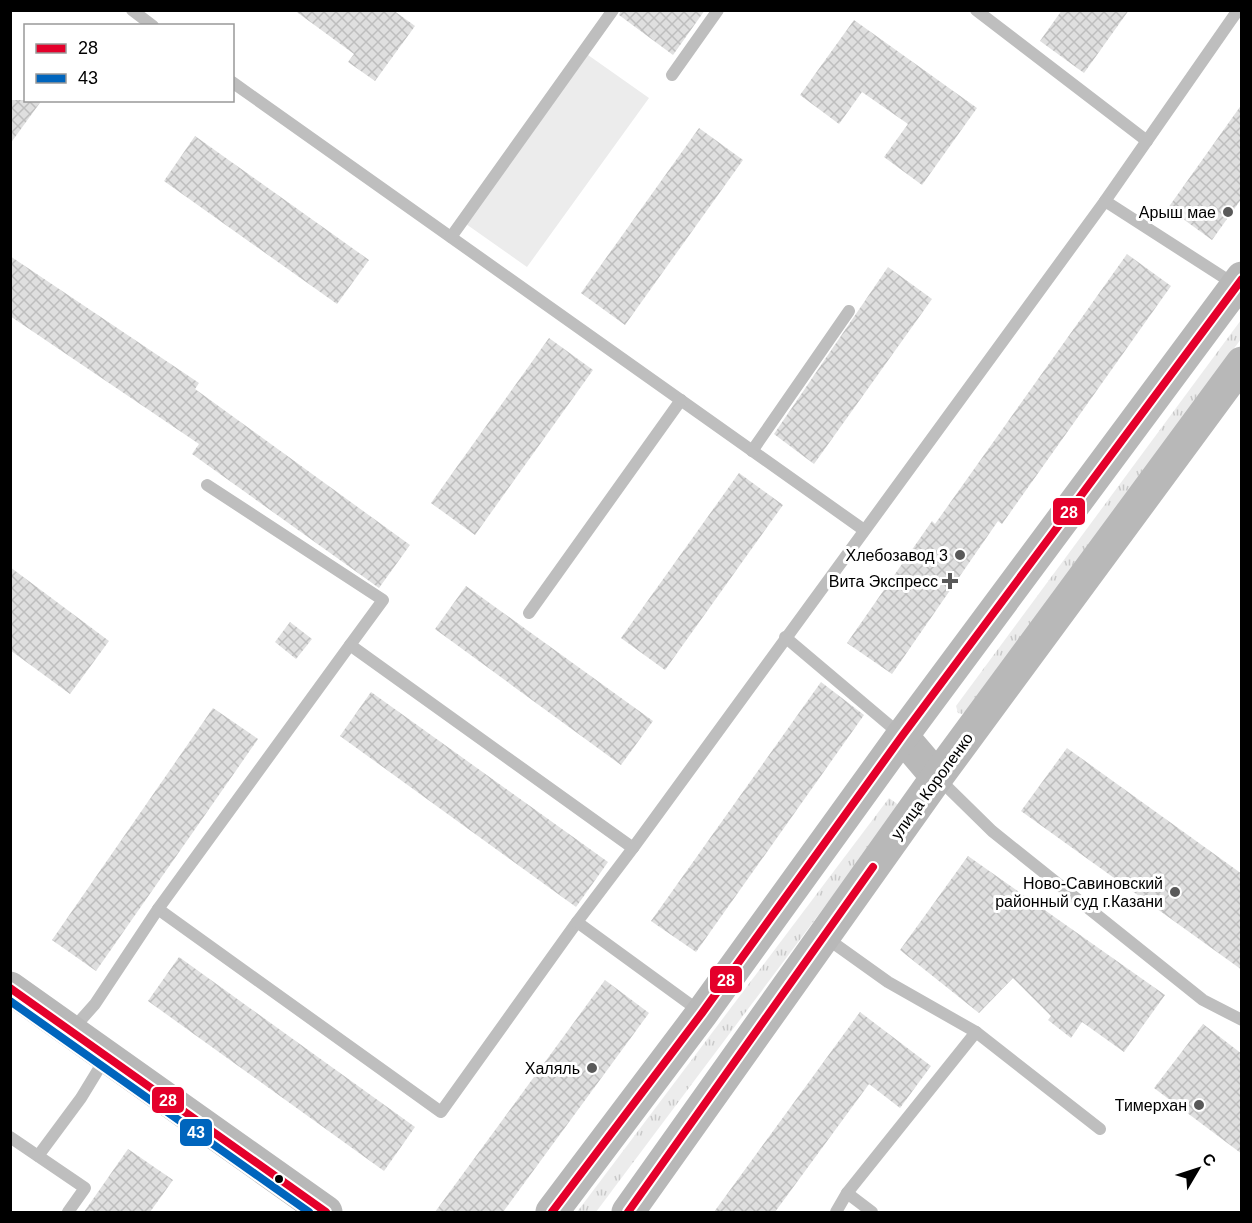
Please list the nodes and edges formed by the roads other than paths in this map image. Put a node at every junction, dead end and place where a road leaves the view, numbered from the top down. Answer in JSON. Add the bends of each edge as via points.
{"nodes":[{"id":1,"x":132,"y":10,"type":"edge"},
{"id":2,"x":613,"y":10,"type":"edge"},
{"id":3,"x":718,"y":10,"type":"edge"},
{"id":4,"x":976,"y":10,"type":"edge"},
{"id":5,"x":1238,"y":10,"type":"edge"},
{"id":6,"x":150,"y":24,"type":"edge"},
{"id":7,"x":672,"y":75,"type":"dead end"},
{"id":8,"x":234,"y":83,"type":"edge"},
{"id":9,"x":1147,"y":141,"type":"junction"},
{"id":10,"x":1105,"y":201,"type":"junction"},
{"id":11,"x":451,"y":237,"type":"junction"},
{"id":12,"x":1239,"y":282,"type":"edge"},
{"id":13,"x":849,"y":311,"type":"dead end"},
{"id":14,"x":1242,"y":363,"type":"edge"},
{"id":15,"x":681,"y":400,"type":"junction"},
{"id":16,"x":753,"y":451,"type":"junction"},
{"id":17,"x":207,"y":485,"type":"dead end"},
{"id":18,"x":864,"y":530,"type":"junction"},
{"id":19,"x":529,"y":613,"type":"dead end"},
{"id":20,"x":785,"y":637,"type":"junction"},
{"id":21,"x":350,"y":645,"type":"junction"},
{"id":22,"x":902,"y":736,"type":"junction"},
{"id":23,"x":937,"y":777,"type":"junction"},
{"id":24,"x":633,"y":848,"type":"junction"},
{"id":25,"x":158,"y":909,"type":"junction"},
{"id":26,"x":577,"y":922,"type":"junction"},
{"id":27,"x":824,"y":936,"type":"junction"},
{"id":28,"x":10,"y":988,"type":"edge"},
{"id":29,"x":702,"y":1013,"type":"junction"},
{"id":30,"x":1242,"y":1020,"type":"edge"},
{"id":31,"x":71,"y":1030,"type":"junction"},
{"id":32,"x":976,"y":1032,"type":"junction"},
{"id":33,"x":107,"y":1056,"type":"junction"},
{"id":34,"x":1100,"y":1129,"type":"dead end"},
{"id":35,"x":10,"y":1137,"type":"edge"},
{"id":36,"x":38,"y":1156,"type":"junction"},
{"id":37,"x":847,"y":1193,"type":"junction"},
{"id":38,"x":68,"y":1212,"type":"edge"},
{"id":39,"x":327,"y":1212,"type":"edge"},
{"id":40,"x":552,"y":1212,"type":"edge"},
{"id":41,"x":628,"y":1212,"type":"edge"},
{"id":42,"x":836,"y":1212,"type":"edge"},
{"id":43,"x":872,"y":1212,"type":"edge"}],
"edges":[{"from":1,"to":6,"type":"lane"},
{"from":2,"to":11,"type":"lane"},
{"from":3,"to":7,"type":"lane"},
{"from":4,"to":9,"type":"lane"},
{"from":5,"to":9,"type":"lane"},
{"from":8,"to":11,"type":"lane"},
{"from":9,"to":10,"type":"lane"},
{"from":10,"to":12,"type":"lane"},
{"from":10,"to":18,"type":"lane"},
{"from":11,"to":15,"type":"lane"},
{"from":12,"to":22,"type":"street"},
{"from":13,"to":16,"type":"lane"},
{"from":14,"to":23,"type":"street","name":"улица Короленко"},
{"from":15,"to":16,"type":"lane"},
{"from":15,"to":19,"type":"lane"},
{"from":16,"to":18,"type":"lane"},
{"from":17,"to":21,"type":"lane","via":[[383,600]]},
{"from":18,"to":20,"type":"lane"},
{"from":20,"to":22,"type":"lane"},
{"from":20,"to":24,"type":"lane"},
{"from":21,"to":24,"type":"lane"},
{"from":21,"to":25,"type":"lane"},
{"from":22,"to":23,"type":"street"},
{"from":22,"to":29,"type":"street"},
{"from":23,"to":27,"type":"street","name":"улица Короленко"},
{"from":23,"to":30,"type":"lane","via":[[973,815],[1203,1000]]},
{"from":24,"to":26,"type":"lane"},
{"from":25,"to":26,"type":"lane","via":[[441,1112]]},
{"from":25,"to":31,"type":"lane","via":[[95,1004]]},
{"from":26,"to":29,"type":"lane"},
{"from":27,"to":32,"type":"lane","via":[[888,982]]},
{"from":27,"to":41,"type":"street","name":"улица Короленко"},
{"from":28,"to":31,"type":"street"},
{"from":29,"to":40,"type":"street"},
{"from":31,"to":33,"type":"street"},
{"from":32,"to":34,"type":"lane"},
{"from":32,"to":37,"type":"lane"},
{"from":33,"to":36,"type":"lane"},
{"from":33,"to":39,"type":"street"},
{"from":35,"to":36,"type":"lane"},
{"from":36,"to":38,"type":"lane","via":[[85,1188]]},
{"from":37,"to":42,"type":"lane"},
{"from":37,"to":43,"type":"lane"}]}
